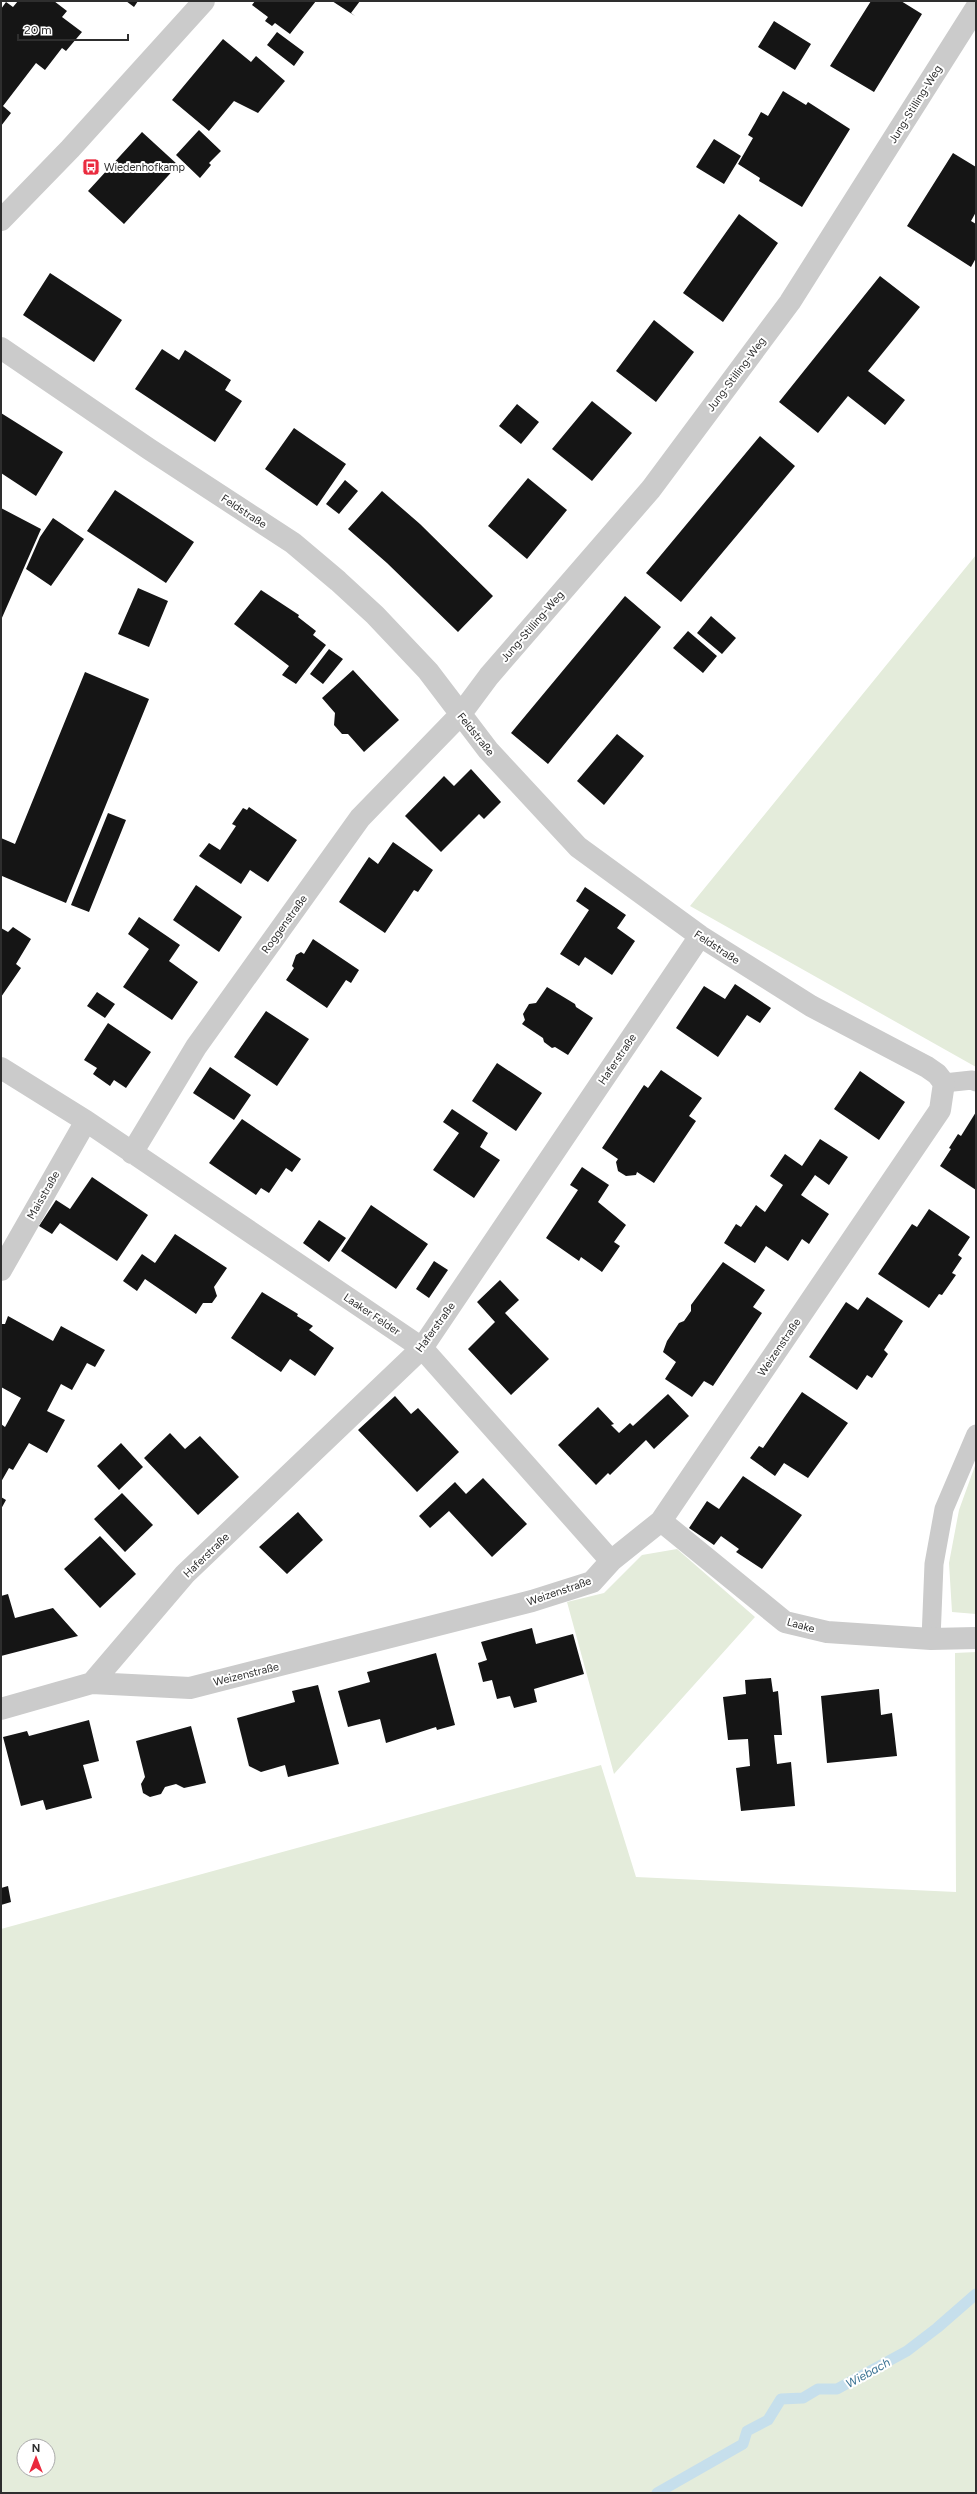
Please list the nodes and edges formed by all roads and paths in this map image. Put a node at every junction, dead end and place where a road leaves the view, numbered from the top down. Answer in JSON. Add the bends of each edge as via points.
{"nodes":[{"id":1,"x":204,"y":1,"type":"edge"},
{"id":2,"x":976,"y":8,"type":"edge"},
{"id":3,"x":1,"y":220,"type":"edge"},
{"id":4,"x":1,"y":348,"type":"edge"},
{"id":5,"x":460,"y":714,"type":"junction"},
{"id":6,"x":700,"y":936,"type":"junction"},
{"id":7,"x":1,"y":1068,"type":"edge"},
{"id":8,"x":976,"y":1082,"type":"edge"},
{"id":9,"x":944,"y":1083,"type":"junction"},
{"id":10,"x":86,"y":1121,"type":"junction"},
{"id":11,"x":132,"y":1153,"type":"junction"},
{"id":12,"x":1,"y":1270,"type":"edge"},
{"id":13,"x":422,"y":1348,"type":"junction"},
{"id":14,"x":976,"y":1434,"type":"edge"},
{"id":15,"x":661,"y":1521,"type":"junction"},
{"id":16,"x":610,"y":1561,"type":"junction"},
{"id":17,"x":976,"y":1638,"type":"edge"},
{"id":18,"x":931,"y":1639,"type":"junction"},
{"id":19,"x":92,"y":1683,"type":"junction"},
{"id":20,"x":1,"y":1709,"type":"edge"}],
"edges":[{"from":1,"to":3,"type":"street","via":[[70,149]]},
{"from":2,"to":5,"type":"street","name":"Jung-Stilling-Weg","via":[[790,302],[651,489],[489,676]]},
{"from":4,"to":5,"type":"street","name":"Feldstraße","via":[[292,543],[375,615],[428,671]]},
{"from":5,"to":6,"type":"street","name":"Feldstraße","via":[[488,750],[578,847]]},
{"from":5,"to":11,"type":"street","name":"Roggenstraße","via":[[360,818],[196,1047]]},
{"from":6,"to":9,"type":"street","name":"Feldstraße","via":[[811,1006],[927,1067]]},
{"from":6,"to":13,"type":"street","name":"Haferstraße"},
{"from":7,"to":10,"type":"street","name":"Laaker Felder"},
{"from":8,"to":9,"type":"lane","via":[[972,1080]]},
{"from":9,"to":15,"type":"street","name":"Weizenstraße","via":[[940,1110]]},
{"from":10,"to":11,"type":"street","name":"Laaker Felder"},
{"from":10,"to":12,"type":"street","name":"Maisstraße"},
{"from":11,"to":13,"type":"street","name":"Laaker Felder"},
{"from":13,"to":16,"type":"street","name":"Laaker Felder"},
{"from":13,"to":19,"type":"street","name":"Haferstraße","via":[[186,1574]]},
{"from":14,"to":18,"type":"lane","via":[[944,1509],[934,1564]]},
{"from":15,"to":16,"type":"street","name":"Weizenstraße"},
{"from":15,"to":18,"type":"street","name":"Laake","via":[[785,1622],[827,1632]]},
{"from":16,"to":19,"type":"street","name":"Weizenstraße","via":[[592,1582],[532,1601],[190,1688]]},
{"from":17,"to":18,"type":"street","name":"Laake"},
{"from":19,"to":20,"type":"street","name":"Weizenstraße"}]}
